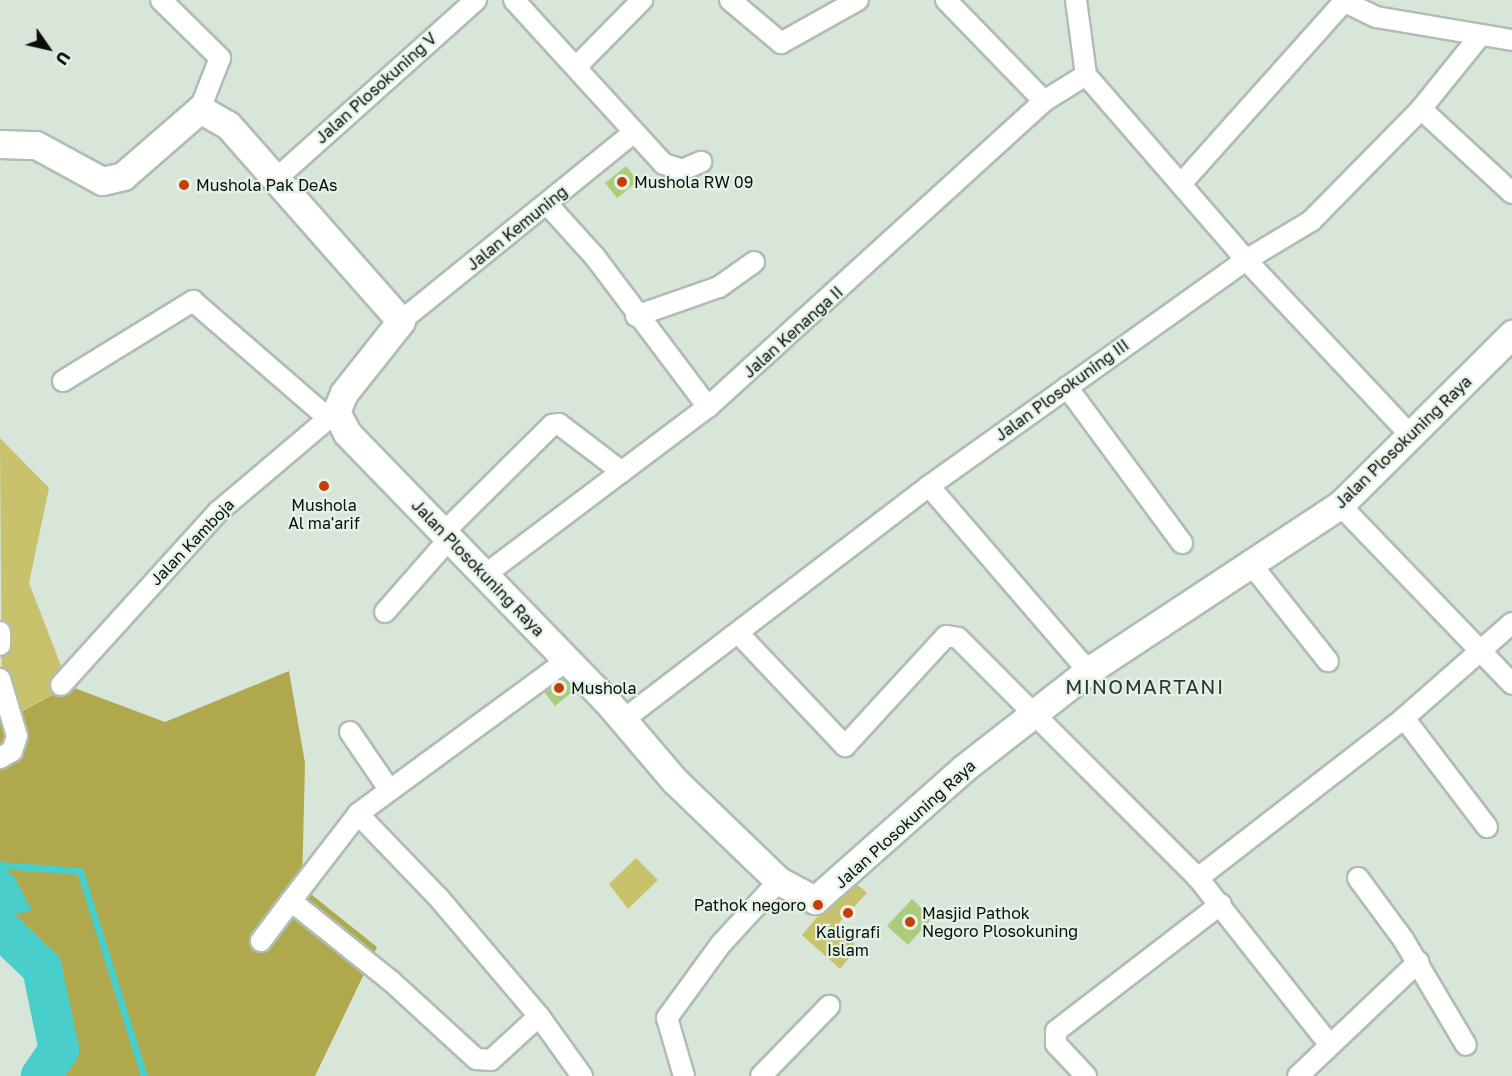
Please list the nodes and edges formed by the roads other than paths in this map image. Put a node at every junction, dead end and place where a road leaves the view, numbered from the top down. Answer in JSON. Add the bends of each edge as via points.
{"nodes":[{"id":1,"x":514,"y":0,"type":"edge"},
{"id":2,"x":642,"y":0,"type":"edge"},
{"id":3,"x":730,"y":0,"type":"edge"},
{"id":4,"x":858,"y":0,"type":"edge"},
{"id":5,"x":946,"y":0,"type":"edge"},
{"id":6,"x":1076,"y":0,"type":"edge"},
{"id":7,"x":1342,"y":2,"type":"edge"},
{"id":8,"x":175,"y":4,"type":"edge"},
{"id":9,"x":464,"y":4,"type":"edge"},
{"id":10,"x":1479,"y":37,"type":"junction"},
{"id":11,"x":1512,"y":40,"type":"edge"},
{"id":12,"x":577,"y":66,"type":"junction"},
{"id":13,"x":1086,"y":75,"type":"junction"},
{"id":14,"x":1044,"y":101,"type":"junction"},
{"id":15,"x":200,"y":109,"type":"junction"},
{"id":16,"x":1421,"y":109,"type":"junction"},
{"id":17,"x":633,"y":134,"type":"junction"},
{"id":18,"x":0,"y":144,"type":"edge"},
{"id":19,"x":701,"y":162,"type":"dead end"},
{"id":20,"x":277,"y":178,"type":"junction"},
{"id":21,"x":1181,"y":184,"type":"junction"},
{"id":22,"x":1512,"y":193,"type":"edge"},
{"id":23,"x":547,"y":204,"type":"junction"},
{"id":24,"x":1246,"y":260,"type":"junction"},
{"id":25,"x":754,"y":262,"type":"dead end"},
{"id":26,"x":636,"y":316,"type":"junction"},
{"id":27,"x":401,"y":321,"type":"junction"},
{"id":28,"x":1512,"y":334,"type":"edge"},
{"id":29,"x":63,"y":381,"type":"dead end"},
{"id":30,"x":1066,"y":387,"type":"junction"},
{"id":31,"x":708,"y":407,"type":"junction"},
{"id":32,"x":332,"y":415,"type":"junction"},
{"id":33,"x":1411,"y":436,"type":"junction"},
{"id":34,"x":622,"y":472,"type":"junction"},
{"id":35,"x":929,"y":486,"type":"junction"},
{"id":36,"x":1340,"y":505,"type":"junction"},
{"id":37,"x":447,"y":535,"type":"junction"},
{"id":38,"x":1182,"y":543,"type":"dead end"},
{"id":39,"x":1251,"y":564,"type":"junction"},
{"id":40,"x":486,"y":574,"type":"junction"},
{"id":41,"x":385,"y":612,"type":"dead end"},
{"id":42,"x":1512,"y":623,"type":"edge"},
{"id":43,"x":0,"y":632,"type":"edge"},
{"id":44,"x":740,"y":635,"type":"junction"},
{"id":45,"x":0,"y":645,"type":"edge"},
{"id":46,"x":1482,"y":650,"type":"junction"},
{"id":47,"x":566,"y":661,"type":"junction"},
{"id":48,"x":1328,"y":661,"type":"dead end"},
{"id":49,"x":1088,"y":671,"type":"junction"},
{"id":50,"x":0,"y":679,"type":"edge"},
{"id":51,"x":1512,"y":684,"type":"edge"},
{"id":52,"x":61,"y":685,"type":"dead end"},
{"id":53,"x":1035,"y":713,"type":"junction"},
{"id":54,"x":1404,"y":718,"type":"junction"},
{"id":55,"x":623,"y":720,"type":"junction"},
{"id":56,"x":350,"y":732,"type":"dead end"},
{"id":57,"x":0,"y":758,"type":"edge"},
{"id":58,"x":388,"y":788,"type":"junction"},
{"id":59,"x":358,"y":814,"type":"junction"},
{"id":60,"x":1487,"y":827,"type":"dead end"},
{"id":61,"x":1198,"y":878,"type":"junction"},
{"id":62,"x":1358,"y":878,"type":"dead end"},
{"id":63,"x":778,"y":881,"type":"junction"},
{"id":64,"x":291,"y":901,"type":"junction"},
{"id":65,"x":1221,"y":904,"type":"junction"},
{"id":66,"x":261,"y":941,"type":"dead end"},
{"id":67,"x":1418,"y":962,"type":"junction"},
{"id":68,"x":829,"y":1006,"type":"dead end"},
{"id":69,"x":539,"y":1016,"type":"junction"},
{"id":70,"x":1329,"y":1044,"type":"junction"},
{"id":71,"x":1466,"y":1045,"type":"dead end"},
{"id":72,"x":682,"y":1075,"type":"edge"},
{"id":73,"x":582,"y":1076,"type":"edge"},
{"id":74,"x":761,"y":1076,"type":"edge"},
{"id":75,"x":1086,"y":1076,"type":"edge"},
{"id":76,"x":1298,"y":1076,"type":"edge"}],
"edges":[{"from":1,"to":12,"type":"street"},
{"from":2,"to":12,"type":"street"},
{"from":3,"to":4,"type":"street","via":[[781,43]]},
{"from":5,"to":14,"type":"street"},
{"from":6,"to":13,"type":"street"},
{"from":7,"to":10,"type":"street","via":[[1376,17]]},
{"from":7,"to":21,"type":"street"},
{"from":8,"to":15,"type":"street","via":[[220,58]]},
{"from":9,"to":20,"type":"street","name":"Jalan Plosokuning V"},
{"from":10,"to":11,"type":"street"},
{"from":10,"to":16,"type":"street","name":"Jalan Plosokuning III"},
{"from":12,"to":17,"type":"street"},
{"from":13,"to":14,"type":"street","name":"Jalan Kenanga II"},
{"from":13,"to":21,"type":"street"},
{"from":14,"to":31,"type":"street","name":"Jalan Kenanga II"},
{"from":15,"to":18,"type":"street","via":[[123,176],[102,181],[36,145]]},
{"from":15,"to":20,"type":"street","via":[[228,125]]},
{"from":16,"to":22,"type":"street"},
{"from":16,"to":24,"type":"street","name":"Jalan Plosokuning III","via":[[1311,221]]},
{"from":17,"to":19,"type":"street","via":[[672,168]]},
{"from":17,"to":23,"type":"street","name":"Jalan Kemuning"},
{"from":20,"to":27,"type":"street"},
{"from":21,"to":24,"type":"street"},
{"from":23,"to":26,"type":"street"},
{"from":23,"to":27,"type":"street","name":"Jalan Kemuning"},
{"from":24,"to":30,"type":"street","name":"Jalan Plosokuning III"},
{"from":24,"to":33,"type":"street"},
{"from":25,"to":26,"type":"street","via":[[719,286]]},
{"from":26,"to":31,"type":"street"},
{"from":27,"to":32,"type":"street","via":[[344,393]]},
{"from":28,"to":33,"type":"street","name":"Jalan Plosokuning Raya"},
{"from":29,"to":32,"type":"street","via":[[193,301]]},
{"from":30,"to":35,"type":"street","name":"Jalan Plosokuning III"},
{"from":30,"to":38,"type":"street"},
{"from":31,"to":34,"type":"street","name":"Jalan Kenanga II"},
{"from":32,"to":37,"type":"street","name":"Jalan Plosokuning Raya"},
{"from":32,"to":52,"type":"street","name":"Jalan Kamboja","via":[[218,512]]},
{"from":33,"to":36,"type":"street","name":"Jalan Plosokuning Raya"},
{"from":34,"to":37,"type":"street","via":[[559,424],[552,425]]},
{"from":34,"to":40,"type":"street","name":"Jalan Kenanga II"},
{"from":35,"to":44,"type":"street","name":"Jalan Plosokuning III"},
{"from":35,"to":49,"type":"street"},
{"from":36,"to":39,"type":"street","name":"Jalan Plosokuning Raya"},
{"from":36,"to":46,"type":"street"},
{"from":37,"to":40,"type":"street","name":"Jalan Plosokuning Raya"},
{"from":37,"to":41,"type":"street"},
{"from":39,"to":48,"type":"street"},
{"from":39,"to":49,"type":"street","name":"Jalan Plosokuning Raya"},
{"from":40,"to":47,"type":"street","name":"Jalan Plosokuning Raya"},
{"from":42,"to":46,"type":"street"},
{"from":43,"to":45,"type":"street"},
{"from":44,"to":53,"type":"street","via":[[845,746],[952,634]]},
{"from":44,"to":55,"type":"street","name":"Jalan Plosokuning III"},
{"from":46,"to":51,"type":"street"},
{"from":46,"to":54,"type":"street"},
{"from":47,"to":55,"type":"street","name":"Jalan Plosokuning Raya"},
{"from":47,"to":58,"type":"street"},
{"from":49,"to":53,"type":"street","name":"Jalan Plosokuning Raya"},
{"from":50,"to":57,"type":"street","via":[[17,736],[12,751]]},
{"from":53,"to":61,"type":"street"},
{"from":53,"to":63,"type":"street","name":"Jalan Plosokuning Raya","via":[[964,768],[828,894],[815,900]]},
{"from":54,"to":60,"type":"street"},
{"from":54,"to":61,"type":"street"},
{"from":55,"to":63,"type":"street","name":"Jalan Plosokuning Raya","via":[[674,780]]},
{"from":56,"to":58,"type":"street"},
{"from":58,"to":59,"type":"street"},
{"from":59,"to":64,"type":"street"},
{"from":59,"to":69,"type":"street","via":[[438,897]]},
{"from":61,"to":65,"type":"street"},
{"from":62,"to":67,"type":"street"},
{"from":63,"to":72,"type":"street","via":[[721,944],[667,1018]]},
{"from":64,"to":66,"type":"street"},
{"from":64,"to":69,"type":"street","via":[[391,981],[476,1059],[491,1060]]},
{"from":65,"to":70,"type":"street"},
{"from":65,"to":75,"type":"street","via":[[1056,1031],[1056,1044]]},
{"from":67,"to":70,"type":"street"},
{"from":67,"to":71,"type":"street"},
{"from":68,"to":74,"type":"street"},
{"from":69,"to":73,"type":"street"},
{"from":70,"to":76,"type":"street"}]}
